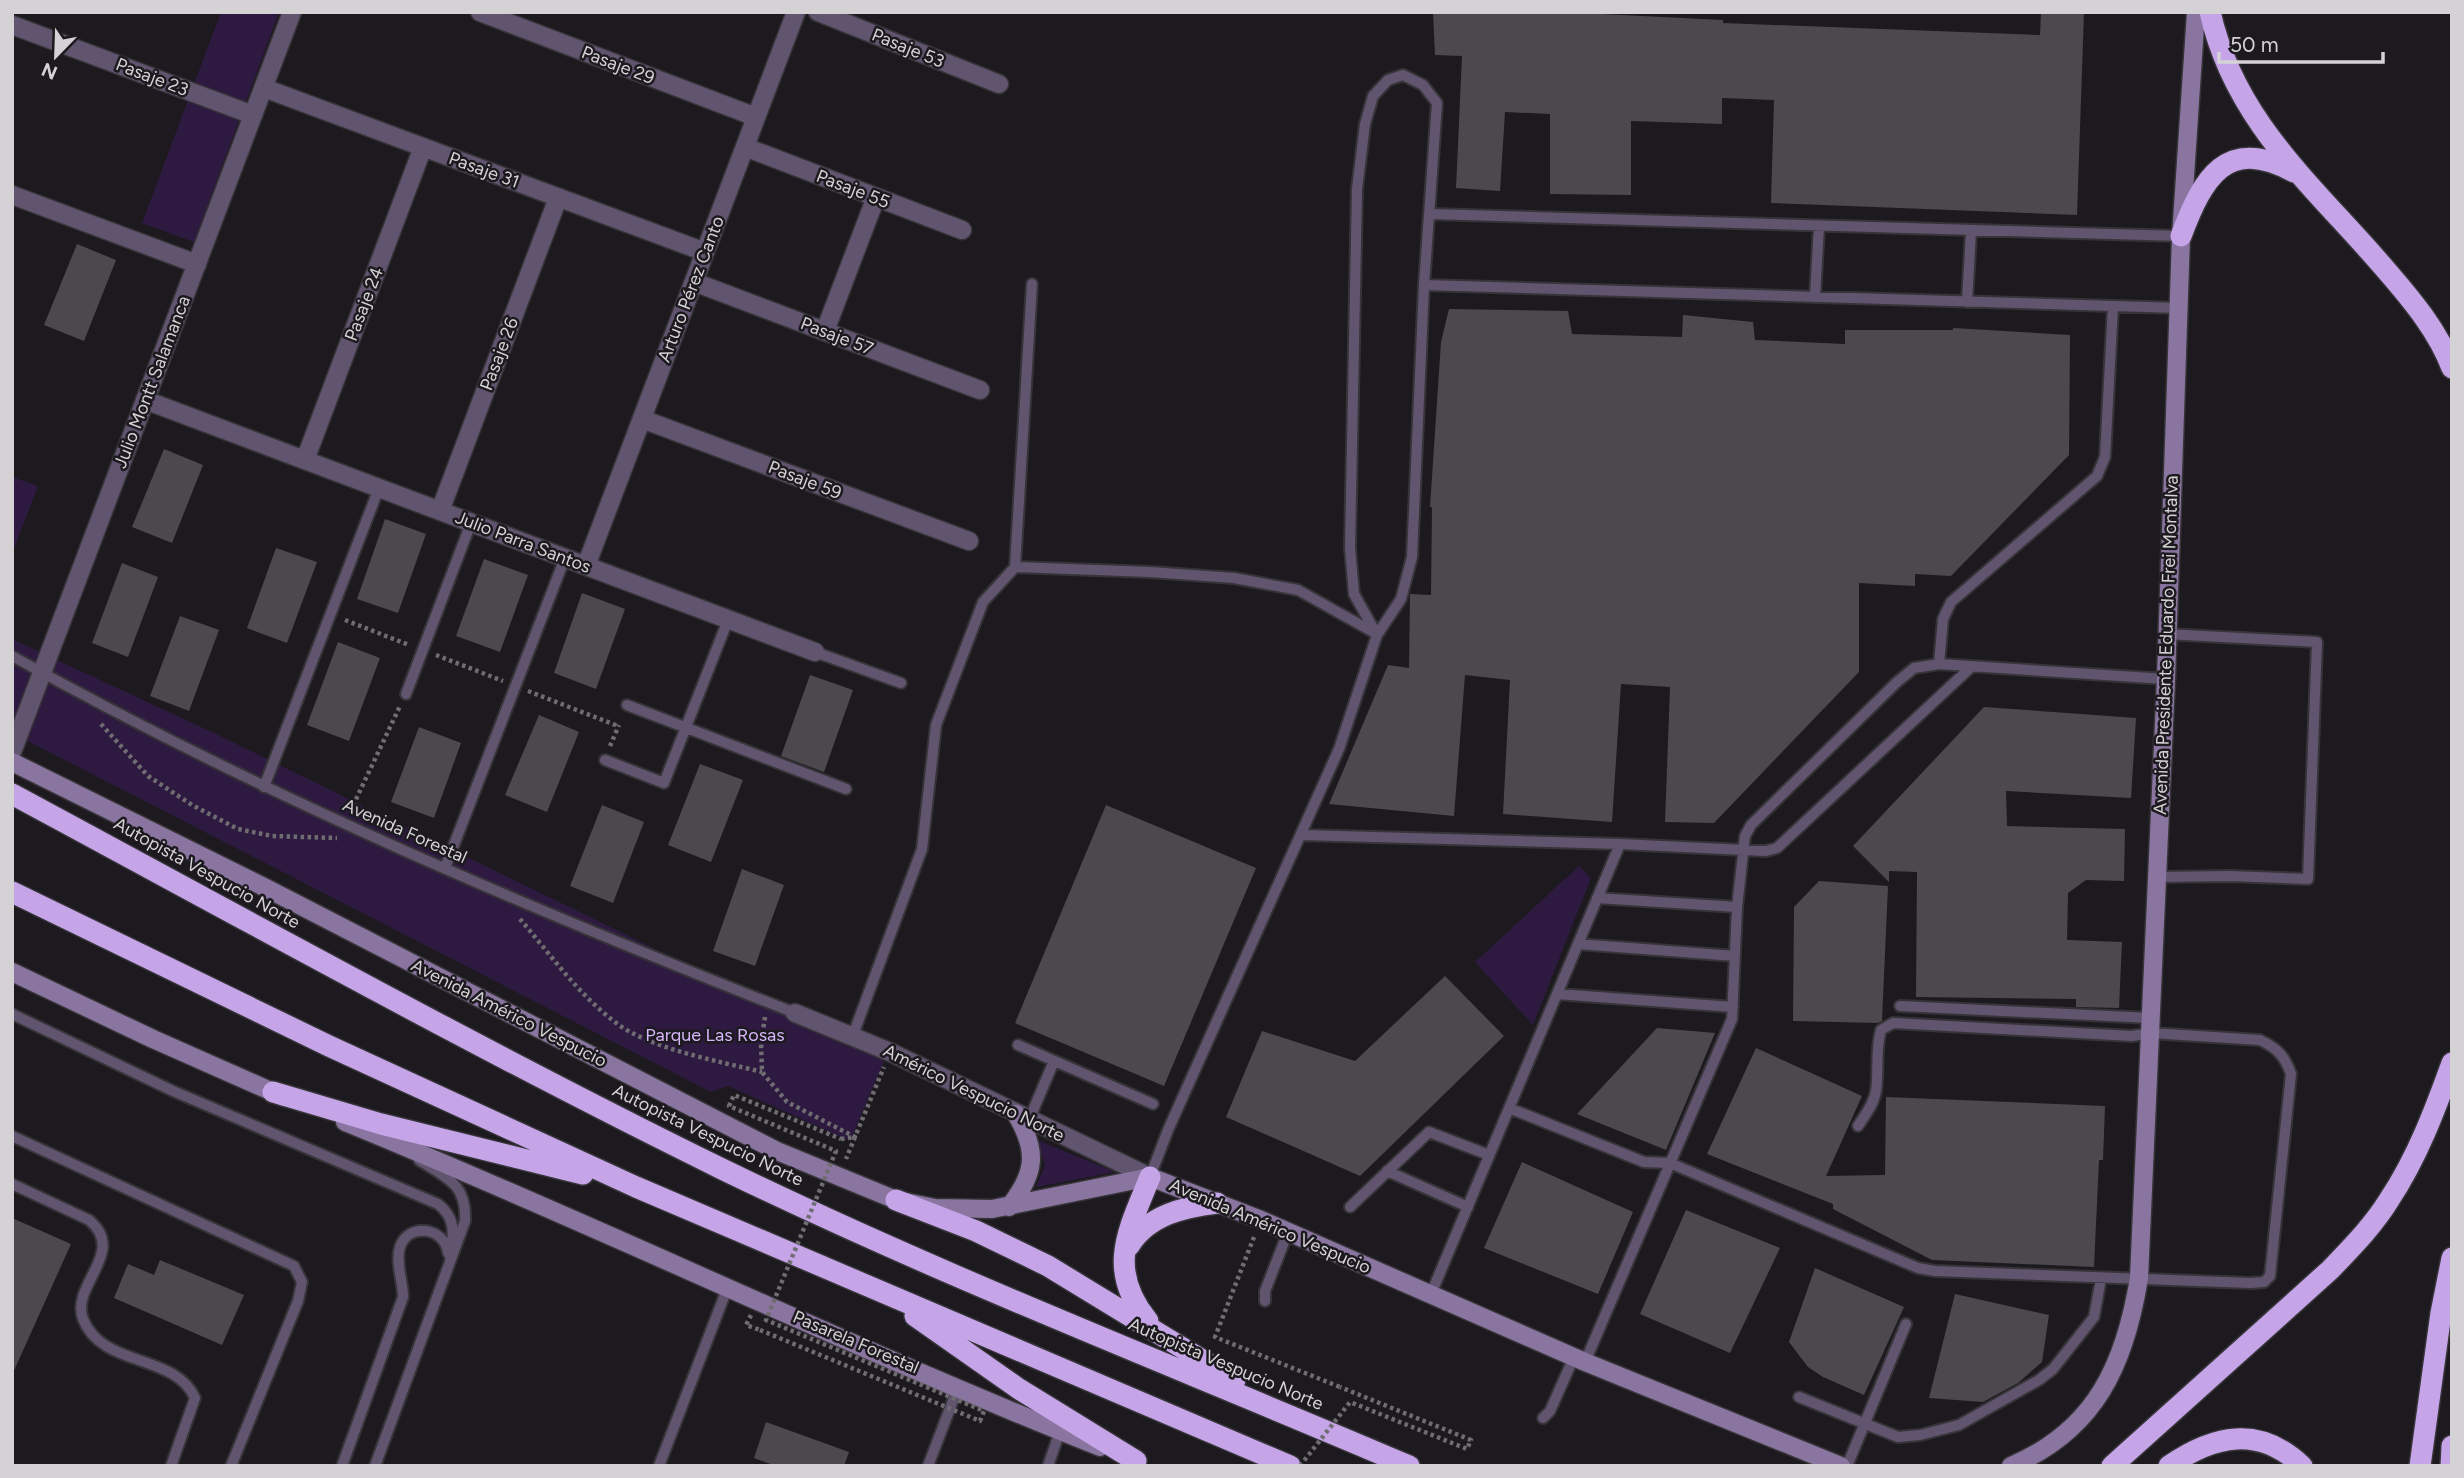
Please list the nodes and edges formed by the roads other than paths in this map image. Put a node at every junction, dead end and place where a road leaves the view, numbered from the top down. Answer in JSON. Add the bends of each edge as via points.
{"nodes":[{"id":1,"x":292,"y":12,"type":"edge"},
{"id":2,"x":480,"y":12,"type":"edge"},
{"id":3,"x":796,"y":12,"type":"edge"},
{"id":4,"x":818,"y":12,"type":"edge"},
{"id":5,"x":2196,"y":12,"type":"edge"},
{"id":6,"x":2210,"y":12,"type":"edge"},
{"id":7,"x":12,"y":25,"type":"edge"},
{"id":8,"x":999,"y":84,"type":"dead end"},
{"id":9,"x":264,"y":88,"type":"junction"},
{"id":10,"x":253,"y":115,"type":"junction"},
{"id":11,"x":756,"y":117,"type":"junction"},
{"id":12,"x":423,"y":147,"type":"junction"},
{"id":13,"x":745,"y":147,"type":"junction"},
{"id":14,"x":2299,"y":175,"type":"junction"},
{"id":15,"x":12,"y":195,"type":"edge"},
{"id":16,"x":876,"y":197,"type":"junction"},
{"id":17,"x":558,"y":198,"type":"junction"},
{"id":18,"x":1430,"y":214,"type":"junction"},
{"id":19,"x":1819,"y":226,"type":"junction"},
{"id":20,"x":962,"y":230,"type":"dead end"},
{"id":21,"x":1971,"y":231,"type":"junction"},
{"id":22,"x":2181,"y":236,"type":"junction"},
{"id":23,"x":705,"y":252,"type":"junction"},
{"id":24,"x":197,"y":264,"type":"junction"},
{"id":25,"x":694,"y":282,"type":"junction"},
{"id":26,"x":1032,"y":284,"type":"dead end"},
{"id":27,"x":1424,"y":285,"type":"junction"},
{"id":28,"x":1815,"y":297,"type":"junction"},
{"id":29,"x":1967,"y":302,"type":"junction"},
{"id":30,"x":2113,"y":306,"type":"junction"},
{"id":31,"x":2179,"y":308,"type":"junction"},
{"id":32,"x":825,"y":331,"type":"junction"},
{"id":33,"x":2452,"y":368,"type":"edge"},
{"id":34,"x":980,"y":390,"type":"dead end"},
{"id":35,"x":145,"y":400,"type":"junction"},
{"id":36,"x":642,"y":419,"type":"junction"},
{"id":37,"x":305,"y":460,"type":"junction"},
{"id":38,"x":379,"y":488,"type":"junction"},
{"id":39,"x":440,"y":511,"type":"junction"},
{"id":40,"x":471,"y":523,"type":"junction"},
{"id":41,"x":969,"y":541,"type":"dead end"},
{"id":42,"x":565,"y":558,"type":"junction"},
{"id":43,"x":586,"y":566,"type":"junction"},
{"id":44,"x":1015,"y":567,"type":"junction"},
{"id":45,"x":728,"y":620,"type":"junction"},
{"id":46,"x":2166,"y":634,"type":"junction"},
{"id":47,"x":1377,"y":635,"type":"junction"},
{"id":48,"x":816,"y":652,"type":"joint"},
{"id":49,"x":12,"y":656,"type":"edge"},
{"id":50,"x":1938,"y":664,"type":"junction"},
{"id":51,"x":1970,"y":667,"type":"junction"},
{"id":52,"x":42,"y":673,"type":"junction"},
{"id":53,"x":2166,"y":679,"type":"junction"},
{"id":54,"x":901,"y":683,"type":"dead end"},
{"id":55,"x":406,"y":694,"type":"dead end"},
{"id":56,"x":627,"y":705,"type":"road end"},
{"id":57,"x":686,"y":728,"type":"junction"},
{"id":58,"x":12,"y":752,"type":"edge"},
{"id":59,"x":605,"y":760,"type":"road end"},
{"id":60,"x":12,"y":762,"type":"edge"},
{"id":61,"x":264,"y":787,"type":"junction"},
{"id":62,"x":846,"y":789,"type":"dead end"},
{"id":63,"x":12,"y":794,"type":"edge"},
{"id":64,"x":1302,"y":835,"type":"junction"},
{"id":65,"x":1620,"y":844,"type":"junction"},
{"id":66,"x":1744,"y":850,"type":"junction"},
{"id":67,"x":445,"y":868,"type":"junction"},
{"id":68,"x":2157,"y":877,"type":"junction"},
{"id":69,"x":12,"y":892,"type":"edge"},
{"id":70,"x":1597,"y":898,"type":"junction"},
{"id":71,"x":1737,"y":907,"type":"junction"},
{"id":72,"x":1578,"y":944,"type":"junction"},
{"id":73,"x":1735,"y":956,"type":"junction"},
{"id":74,"x":12,"y":972,"type":"edge"},
{"id":75,"x":1557,"y":994,"type":"junction"},
{"id":76,"x":1900,"y":1006,"type":"dead end"},
{"id":77,"x":1733,"y":1007,"type":"junction"},
{"id":78,"x":794,"y":1013,"type":"joint"},
{"id":79,"x":12,"y":1014,"type":"edge"},
{"id":80,"x":2151,"y":1026,"type":"junction"},
{"id":81,"x":852,"y":1035,"type":"junction"},
{"id":82,"x":1018,"y":1045,"type":"dead end"},
{"id":83,"x":1054,"y":1061,"type":"junction"},
{"id":84,"x":2452,"y":1063,"type":"edge"},
{"id":85,"x":273,"y":1092,"type":"junction"},
{"id":86,"x":1153,"y":1104,"type":"dead end"},
{"id":87,"x":1509,"y":1108,"type":"junction"},
{"id":88,"x":1023,"y":1117,"type":"junction"},
{"id":89,"x":1858,"y":1126,"type":"dead end"},
{"id":90,"x":12,"y":1136,"type":"edge"},
{"id":91,"x":387,"y":1139,"type":"junction"},
{"id":92,"x":1489,"y":1155,"type":"junction"},
{"id":93,"x":1670,"y":1163,"type":"junction"},
{"id":94,"x":1387,"y":1171,"type":"junction"},
{"id":95,"x":1150,"y":1177,"type":"junction"},
{"id":96,"x":12,"y":1184,"type":"edge"},
{"id":97,"x":636,"y":1187,"type":"junction"},
{"id":98,"x":896,"y":1200,"type":"junction"},
{"id":99,"x":1217,"y":1203,"type":"junction"},
{"id":100,"x":1350,"y":1206,"type":"dead end"},
{"id":101,"x":1010,"y":1207,"type":"junction"},
{"id":102,"x":1468,"y":1207,"type":"junction"},
{"id":103,"x":1288,"y":1231,"type":"junction"},
{"id":104,"x":1125,"y":1254,"type":"junction"},
{"id":105,"x":2452,"y":1258,"type":"edge"},
{"id":106,"x":450,"y":1262,"type":"junction"},
{"id":107,"x":2101,"y":1279,"type":"junction"},
{"id":108,"x":2139,"y":1279,"type":"junction"},
{"id":109,"x":727,"y":1289,"type":"junction"},
{"id":110,"x":879,"y":1292,"type":"junction"},
{"id":111,"x":1432,"y":1294,"type":"junction"},
{"id":112,"x":1265,"y":1301,"type":"dead end"},
{"id":113,"x":1906,"y":1324,"type":"dead end"},
{"id":114,"x":1156,"y":1331,"type":"junction"},
{"id":115,"x":1580,"y":1359,"type":"junction"},
{"id":116,"x":957,"y":1390,"type":"junction"},
{"id":117,"x":1799,"y":1397,"type":"dead end"},
{"id":118,"x":1543,"y":1418,"type":"dead end"},
{"id":119,"x":1864,"y":1425,"type":"junction"},
{"id":120,"x":1319,"y":1427,"type":"junction"},
{"id":121,"x":1060,"y":1431,"type":"junction"},
{"id":122,"x":2452,"y":1446,"type":"edge"},
{"id":123,"x":1133,"y":1462,"type":"edge"},
{"id":124,"x":171,"y":1466,"type":"edge"},
{"id":125,"x":231,"y":1466,"type":"edge"},
{"id":126,"x":342,"y":1466,"type":"edge"},
{"id":127,"x":375,"y":1466,"type":"edge"},
{"id":128,"x":659,"y":1466,"type":"edge"},
{"id":129,"x":928,"y":1466,"type":"edge"},
{"id":130,"x":1048,"y":1466,"type":"edge"},
{"id":131,"x":1290,"y":1466,"type":"edge"},
{"id":132,"x":1409,"y":1466,"type":"edge"},
{"id":133,"x":1841,"y":1466,"type":"edge"},
{"id":134,"x":1847,"y":1466,"type":"edge"},
{"id":135,"x":2011,"y":1466,"type":"edge"},
{"id":136,"x":2112,"y":1466,"type":"edge"},
{"id":137,"x":2169,"y":1466,"type":"edge"},
{"id":138,"x":2302,"y":1466,"type":"edge"},
{"id":139,"x":2420,"y":1466,"type":"edge"},
{"id":140,"x":2451,"y":1466,"type":"edge"}],
"edges":[{"from":1,"to":9,"type":"street","name":"Julio Montt Salamanca"},
{"from":2,"to":11,"type":"street","name":"Pasaje 29"},
{"from":3,"to":11,"type":"street","name":"Arturo Pérez Canto"},
{"from":4,"to":8,"type":"street","name":"Pasaje 53"},
{"from":5,"to":22,"type":"main road","name":"Avenida Presidente Eduardo Frei Montalva"},
{"from":6,"to":14,"type":"highway","via":[[2235,84]]},
{"from":7,"to":10,"type":"street","name":"Pasaje 23"},
{"from":9,"to":10,"type":"street","name":"Julio Montt Salamanca"},
{"from":9,"to":12,"type":"street","name":"Pasaje 31"},
{"from":10,"to":24,"type":"street","name":"Julio Montt Salamanca"},
{"from":11,"to":13,"type":"street","name":"Arturo Pérez Canto"},
{"from":12,"to":17,"type":"street","name":"Pasaje 31"},
{"from":12,"to":37,"type":"street","name":"Pasaje 24"},
{"from":13,"to":16,"type":"street","name":"Pasaje 55"},
{"from":13,"to":23,"type":"street","name":"Arturo Pérez Canto"},
{"from":14,"to":22,"type":"highway","via":[[2257,157],[2223,166],[2199,192]]},
{"from":14,"to":33,"type":"highway","via":[[2413,302]]},
{"from":15,"to":24,"type":"street"},
{"from":16,"to":20,"type":"street","name":"Pasaje 55"},
{"from":16,"to":32,"type":"street"},
{"from":17,"to":23,"type":"street","name":"Pasaje 31"},
{"from":17,"to":39,"type":"street","name":"Pasaje 26"},
{"from":18,"to":19,"type":"lane"},
{"from":18,"to":27,"type":"lane"},
{"from":18,"to":47,"type":"lane","via":[[1437,103],[1423,85],[1403,75],[1388,80],[1373,96],[1357,189],[1350,548],[1354,594]]},
{"from":19,"to":21,"type":"lane"},
{"from":19,"to":28,"type":"lane"},
{"from":21,"to":22,"type":"lane"},
{"from":21,"to":29,"type":"lane"},
{"from":22,"to":31,"type":"main road","name":"Avenida Presidente Eduardo Frei Montalva"},
{"from":23,"to":25,"type":"street","name":"Arturo Pérez Canto"},
{"from":24,"to":35,"type":"street","name":"Julio Montt Salamanca"},
{"from":25,"to":32,"type":"street","name":"Pasaje 57"},
{"from":25,"to":36,"type":"street","name":"Arturo Pérez Canto"},
{"from":26,"to":44,"type":"lane"},
{"from":27,"to":28,"type":"lane"},
{"from":27,"to":47,"type":"lane","via":[[1412,557],[1401,599]]},
{"from":28,"to":29,"type":"lane"},
{"from":29,"to":30,"type":"lane"},
{"from":30,"to":31,"type":"lane"},
{"from":30,"to":50,"type":"lane","via":[[2105,457],[2097,476],[1951,602],[1942,619]]},
{"from":31,"to":46,"type":"main road","name":"Avenida Presidente Eduardo Frei Montalva"},
{"from":32,"to":34,"type":"street","name":"Pasaje 57"},
{"from":35,"to":37,"type":"street","name":"Julio Parra Santos"},
{"from":35,"to":52,"type":"street","name":"Julio Montt Salamanca"},
{"from":36,"to":41,"type":"street","name":"Pasaje 59"},
{"from":36,"to":43,"type":"street","name":"Arturo Pérez Canto"},
{"from":37,"to":38,"type":"street","name":"Julio Parra Santos"},
{"from":38,"to":39,"type":"street","name":"Julio Parra Santos"},
{"from":38,"to":61,"type":"lane"},
{"from":39,"to":40,"type":"street","name":"Julio Parra Santos"},
{"from":40,"to":42,"type":"street","name":"Julio Parra Santos"},
{"from":40,"to":55,"type":"lane"},
{"from":42,"to":43,"type":"street","name":"Julio Parra Santos"},
{"from":42,"to":67,"type":"lane"},
{"from":43,"to":45,"type":"street","name":"Julio Parra Santos"},
{"from":44,"to":47,"type":"lane","via":[[1234,578],[1298,590]]},
{"from":44,"to":81,"type":"lane","via":[[983,602],[936,724],[922,849]]},
{"from":45,"to":48,"type":"street","name":"Julio Parra Santos"},
{"from":45,"to":57,"type":"lane"},
{"from":46,"to":53,"type":"main road","name":"Avenida Presidente Eduardo Frei Montalva"},
{"from":46,"to":68,"type":"lane","via":[[2317,642],[2308,879]]},
{"from":47,"to":64,"type":"lane","via":[[1339,749]]},
{"from":48,"to":54,"type":"lane","name":"Julio Parra Santos"},
{"from":49,"to":52,"type":"lane","name":"Avenida Forestal"},
{"from":50,"to":51,"type":"lane"},
{"from":50,"to":66,"type":"lane","via":[[1914,668],[1897,682],[1751,825]]},
{"from":51,"to":53,"type":"lane"},
{"from":51,"to":66,"type":"lane","via":[[1777,848]]},
{"from":52,"to":58,"type":"street","name":"Julio Montt Salamanca"},
{"from":52,"to":61,"type":"lane","name":"Avenida Forestal"},
{"from":53,"to":68,"type":"main road","name":"Avenida Presidente Eduardo Frei Montalva"},
{"from":56,"to":57,"type":"lane"},
{"from":57,"to":59,"type":"lane","via":[[664,783]]},
{"from":57,"to":62,"type":"lane"},
{"from":60,"to":98,"type":"main road","name":"Avenida Américo Vespucio","via":[[777,1151]]},
{"from":61,"to":67,"type":"lane","name":"Avenida Forestal"},
{"from":63,"to":120,"type":"highway","name":"Autopista Vespucio Norte","via":[[432,1021],[724,1170],[956,1275]]},
{"from":64,"to":65,"type":"lane"},
{"from":64,"to":95,"type":"lane"},
{"from":65,"to":66,"type":"lane"},
{"from":65,"to":70,"type":"lane"},
{"from":66,"to":71,"type":"lane"},
{"from":67,"to":78,"type":"lane","name":"Avenida Forestal","via":[[510,899]]},
{"from":68,"to":80,"type":"main road","name":"Avenida Presidente Eduardo Frei Montalva"},
{"from":69,"to":97,"type":"highway","via":[[328,1046]]},
{"from":70,"to":71,"type":"lane"},
{"from":70,"to":72,"type":"lane"},
{"from":71,"to":73,"type":"lane"},
{"from":72,"to":73,"type":"lane"},
{"from":72,"to":75,"type":"lane"},
{"from":73,"to":77,"type":"lane"},
{"from":74,"to":85,"type":"main road"},
{"from":75,"to":77,"type":"lane"},
{"from":75,"to":87,"type":"lane"},
{"from":76,"to":80,"type":"lane"},
{"from":77,"to":93,"type":"lane","via":[[1732,1019]]},
{"from":78,"to":81,"type":"street","name":"Américo Vespucio Norte"},
{"from":79,"to":106,"type":"lane","via":[[173,1091],[438,1204],[453,1224]]},
{"from":80,"to":89,"type":"lane","via":[[2132,1036],[1893,1023],[1881,1030],[1876,1093]]},
{"from":80,"to":108,"type":"main road","name":"Avenida Presidente Eduardo Frei Montalva"},
{"from":80,"to":108,"type":"lane","via":[[2260,1040],[2286,1058],[2291,1074],[2270,1276],[2250,1283]]},
{"from":81,"to":88,"type":"street","name":"Américo Vespucio Norte"},
{"from":82,"to":83,"type":"lane"},
{"from":83,"to":86,"type":"lane"},
{"from":83,"to":88,"type":"lane"},
{"from":84,"to":136,"type":"highway","via":[[2407,1171],[2362,1237]]},
{"from":85,"to":91,"type":"main road"},
{"from":85,"to":97,"type":"highway"},
{"from":87,"to":92,"type":"lane"},
{"from":87,"to":93,"type":"lane","via":[[1644,1162]]},
{"from":88,"to":95,"type":"street","name":"Américo Vespucio Norte"},
{"from":88,"to":101,"type":"main road","via":[[1032,1160],[1026,1183]]},
{"from":90,"to":125,"type":"lane","via":[[294,1266],[302,1282],[298,1301]]},
{"from":91,"to":106,"type":"lane","via":[[461,1191],[465,1221]]},
{"from":91,"to":109,"type":"main road"},
{"from":92,"to":94,"type":"lane","via":[[1429,1132]]},
{"from":92,"to":102,"type":"lane"},
{"from":93,"to":107,"type":"lane","via":[[1918,1268]]},
{"from":93,"to":115,"type":"lane"},
{"from":94,"to":100,"type":"lane"},
{"from":94,"to":102,"type":"lane"},
{"from":95,"to":99,"type":"main road","name":"Avenida Américo Vespucio"},
{"from":95,"to":101,"type":"main road","name":"Avenida Américo Vespucio"},
{"from":95,"to":104,"type":"highway"},
{"from":96,"to":124,"type":"lane","via":[[100,1229],[101,1253],[82,1302],[82,1318],[91,1333],[103,1345],[179,1377],[190,1388],[195,1398]]},
{"from":97,"to":110,"type":"highway"},
{"from":98,"to":101,"type":"main road","name":"Avenida Américo Vespucio","via":[[957,1210]]},
{"from":98,"to":114,"type":"highway","via":[[1048,1265]]},
{"from":99,"to":103,"type":"main road","name":"Avenida Américo Vespucio"},
{"from":99,"to":104,"type":"highway","via":[[1188,1207],[1156,1220],[1137,1235]]},
{"from":102,"to":111,"type":"lane"},
{"from":103,"to":111,"type":"main road","name":"Avenida Américo Vespucio"},
{"from":103,"to":112,"type":"lane"},
{"from":104,"to":114,"type":"highway","via":[[1127,1288]]},
{"from":105,"to":139,"type":"highway"},
{"from":106,"to":126,"type":"lane","via":[[447,1243],[437,1233],[411,1233],[400,1244],[403,1297]]},
{"from":106,"to":127,"type":"lane"},
{"from":107,"to":108,"type":"lane"},
{"from":107,"to":119,"type":"lane","via":[[2094,1317],[2039,1380],[1959,1425],[1939,1431],[1898,1437]]},
{"from":108,"to":135,"type":"main road","via":[[2121,1356],[2098,1398],[2060,1438]]},
{"from":109,"to":116,"type":"main road"},
{"from":109,"to":128,"type":"lane"},
{"from":110,"to":123,"type":"highway"},
{"from":110,"to":131,"type":"highway"},
{"from":111,"to":115,"type":"main road","name":"Avenida Américo Vespucio"},
{"from":113,"to":119,"type":"lane"},
{"from":114,"to":120,"type":"highway"},
{"from":115,"to":118,"type":"lane"},
{"from":115,"to":133,"type":"main road","name":"Avenida Américo Vespucio"},
{"from":116,"to":121,"type":"main road"},
{"from":116,"to":129,"type":"lane"},
{"from":117,"to":119,"type":"lane"},
{"from":119,"to":134,"type":"lane"},
{"from":120,"to":132,"type":"highway","name":"Autopista Vespucio Norte"},
{"from":121,"to":123,"type":"main road"},
{"from":121,"to":130,"type":"lane"},
{"from":122,"to":140,"type":"highway"},
{"from":137,"to":138,"type":"highway","via":[[2208,1443],[2236,1438],[2272,1445]]}]}
